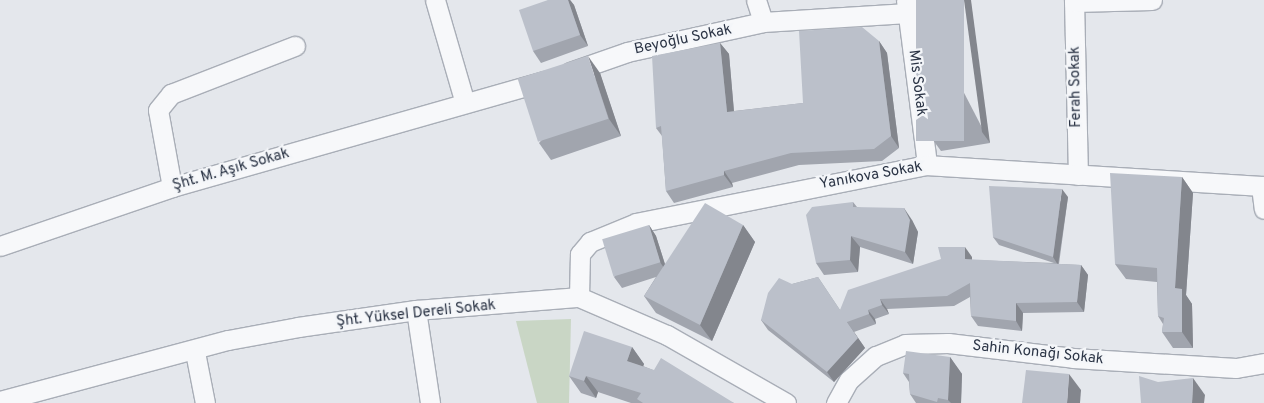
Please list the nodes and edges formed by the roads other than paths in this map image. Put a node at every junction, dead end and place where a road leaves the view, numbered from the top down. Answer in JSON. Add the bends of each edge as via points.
{"nodes":[{"id":1,"x":435,"y":0,"type":"edge"},
{"id":2,"x":756,"y":0,"type":"edge"},
{"id":3,"x":1152,"y":0,"type":"edge"},
{"id":4,"x":1074,"y":1,"type":"edge"},
{"id":5,"x":907,"y":6,"type":"edge"},
{"id":6,"x":763,"y":22,"type":"junction"},
{"id":7,"x":295,"y":46,"type":"dead end"},
{"id":8,"x":465,"y":103,"type":"junction"},
{"id":9,"x":927,"y":165,"type":"junction"},
{"id":10,"x":1078,"y":175,"type":"junction"},
{"id":11,"x":1262,"y":186,"type":"edge"},
{"id":12,"x":172,"y":187,"type":"junction"},
{"id":13,"x":1264,"y":209,"type":"edge"},
{"id":14,"x":0,"y":246,"type":"edge"},
{"id":15,"x":579,"y":297,"type":"junction"},
{"id":16,"x":416,"y":310,"type":"junction"},
{"id":17,"x":195,"y":352,"type":"junction"},
{"id":18,"x":1264,"y":363,"type":"edge"},
{"id":19,"x":0,"y":401,"type":"edge"},
{"id":20,"x":206,"y":403,"type":"edge"},
{"id":21,"x":430,"y":403,"type":"edge"},
{"id":22,"x":786,"y":403,"type":"edge"},
{"id":23,"x":836,"y":403,"type":"edge"}],
"edges":[{"from":1,"to":8,"type":"street"},
{"from":2,"to":6,"type":"street"},
{"from":3,"to":4,"type":"street"},
{"from":4,"to":10,"type":"street","name":"Ferah Sokak"},
{"from":5,"to":6,"type":"street","name":"Beyoğlu Sokak"},
{"from":5,"to":9,"type":"street","name":"Mis Sokak"},
{"from":6,"to":8,"type":"street","name":"Beyoğlu Sokak","via":[[627,52]]},
{"from":7,"to":12,"type":"street","via":[[171,94],[158,110]]},
{"from":8,"to":12,"type":"street","name":"Şht. M. Aşık Sokak"},
{"from":9,"to":10,"type":"street","name":"Yanıkova Sokak"},
{"from":9,"to":15,"type":"street","name":"Yanıkova Sokak","via":[[636,223],[590,242],[580,254]]},
{"from":10,"to":11,"type":"street","name":"Yanıkova Sokak"},
{"from":11,"to":13,"type":"street"},
{"from":12,"to":14,"type":"street","name":"Şht. M. Aşık Sokak"},
{"from":15,"to":16,"type":"street","name":"Şht. Yüksel Dereli Sokak"},
{"from":15,"to":22,"type":"street","name":"Şht. Yüksel Dereli Sokak","via":[[667,335]]},
{"from":16,"to":17,"type":"street","name":"Şht. Yüksel Dereli Sokak","via":[[298,327]]},
{"from":16,"to":21,"type":"street"},
{"from":17,"to":19,"type":"street","name":"Şht. Yüksel Dereli Sokak"},
{"from":17,"to":20,"type":"street"},
{"from":18,"to":23,"type":"street","name":"Sahin Konağı Sokak","via":[[1236,368],[1073,358],[948,343],[905,344],[876,356],[849,380]]}]}
